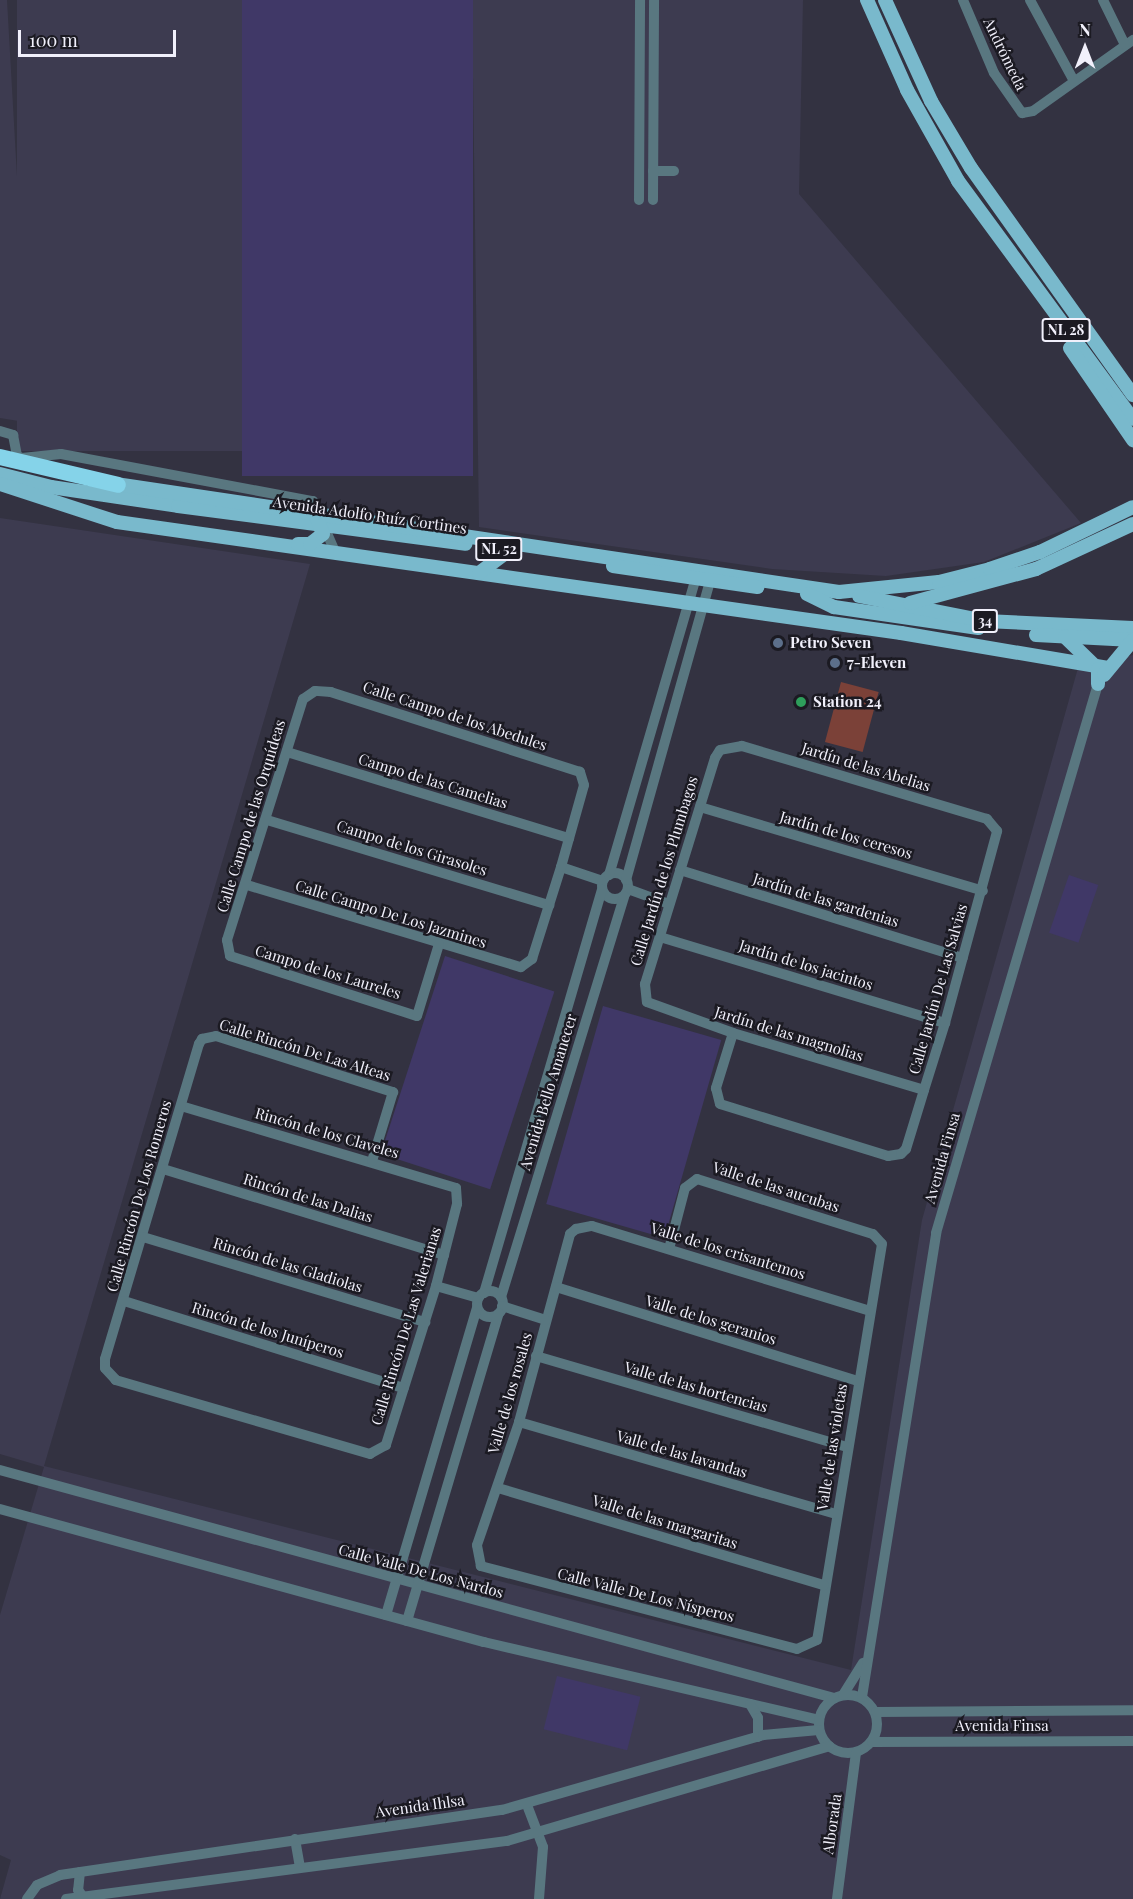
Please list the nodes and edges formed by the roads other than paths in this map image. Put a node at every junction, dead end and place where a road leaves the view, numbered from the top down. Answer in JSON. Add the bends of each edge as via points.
{"nodes":[{"id":1,"x":640,"y":0,"type":"edge"},
{"id":2,"x":654,"y":0,"type":"edge"},
{"id":3,"x":867,"y":0,"type":"edge"},
{"id":4,"x":885,"y":0,"type":"edge"},
{"id":5,"x":963,"y":0,"type":"edge"},
{"id":6,"x":1030,"y":0,"type":"edge"},
{"id":7,"x":1103,"y":0,"type":"edge"},
{"id":8,"x":1129,"y":43,"type":"edge"},
{"id":9,"x":1074,"y":81,"type":"junction"},
{"id":10,"x":653,"y":171,"type":"junction"},
{"id":11,"x":674,"y":171,"type":"dead end"},
{"id":12,"x":639,"y":200,"type":"dead end"},
{"id":13,"x":653,"y":200,"type":"dead end"},
{"id":14,"x":1047,"y":304,"type":"junction"},
{"id":15,"x":1133,"y":395,"type":"edge"},
{"id":16,"x":1133,"y":419,"type":"edge"},
{"id":17,"x":0,"y":431,"type":"edge"},
{"id":18,"x":1133,"y":440,"type":"edge"},
{"id":19,"x":0,"y":456,"type":"edge"},
{"id":20,"x":0,"y":463,"type":"edge"},
{"id":21,"x":0,"y":474,"type":"edge"},
{"id":22,"x":0,"y":484,"type":"edge"},
{"id":23,"x":118,"y":484,"type":"junction"},
{"id":24,"x":1133,"y":507,"type":"edge"},
{"id":25,"x":322,"y":521,"type":"junction"},
{"id":26,"x":1131,"y":526,"type":"edge"},
{"id":27,"x":234,"y":540,"type":"junction"},
{"id":28,"x":510,"y":550,"type":"junction"},
{"id":29,"x":336,"y":554,"type":"junction"},
{"id":30,"x":479,"y":573,"type":"junction"},
{"id":31,"x":707,"y":574,"type":"junction"},
{"id":32,"x":839,"y":592,"type":"junction"},
{"id":33,"x":807,"y":594,"type":"junction"},
{"id":34,"x":686,"y":604,"type":"junction"},
{"id":35,"x":903,"y":604,"type":"junction"},
{"id":36,"x":706,"y":608,"type":"junction"},
{"id":37,"x":863,"y":612,"type":"junction"},
{"id":38,"x":936,"y":622,"type":"junction"},
{"id":39,"x":1133,"y":628,"type":"edge"},
{"id":40,"x":901,"y":633,"type":"junction"},
{"id":41,"x":1065,"y":637,"type":"junction"},
{"id":42,"x":1133,"y":640,"type":"edge"},
{"id":43,"x":1103,"y":669,"type":"junction"},
{"id":44,"x":1098,"y":684,"type":"joint"},
{"id":45,"x":315,"y":691,"type":"joint"},
{"id":46,"x":656,"y":707,"type":"junction"},
{"id":47,"x":674,"y":712,"type":"junction"},
{"id":48,"x":647,"y":736,"type":"junction"},
{"id":49,"x":665,"y":742,"type":"junction"},
{"id":50,"x":720,"y":750,"type":"joint"},
{"id":51,"x":287,"y":752,"type":"junction"},
{"id":52,"x":700,"y":807,"type":"junction"},
{"id":53,"x":267,"y":820,"type":"junction"},
{"id":54,"x":997,"y":831,"type":"joint"},
{"id":55,"x":569,"y":838,"type":"junction"},
{"id":56,"x":561,"y":867,"type":"junction"},
{"id":57,"x":680,"y":870,"type":"junction"},
{"id":58,"x":605,"y":882,"type":"junction"},
{"id":59,"x":247,"y":885,"type":"junction"},
{"id":60,"x":626,"y":888,"type":"junction"},
{"id":61,"x":983,"y":891,"type":"junction"},
{"id":62,"x":669,"y":904,"type":"junction"},
{"id":63,"x":549,"y":905,"type":"junction"},
{"id":64,"x":660,"y":937,"type":"junction"},
{"id":65,"x":439,"y":944,"type":"junction"},
{"id":66,"x":231,"y":956,"type":"joint"},
{"id":67,"x":963,"y":958,"type":"junction"},
{"id":68,"x":647,"y":1002,"type":"joint"},
{"id":69,"x":945,"y":1023,"type":"junction"},
{"id":70,"x":733,"y":1033,"type":"junction"},
{"id":71,"x":207,"y":1036,"type":"joint"},
{"id":72,"x":546,"y":1083,"type":"junction"},
{"id":73,"x":565,"y":1088,"type":"junction"},
{"id":74,"x":924,"y":1090,"type":"junction"},
{"id":75,"x":181,"y":1106,"type":"junction"},
{"id":76,"x":539,"y":1106,"type":"junction"},
{"id":77,"x":558,"y":1113,"type":"junction"},
{"id":78,"x":372,"y":1161,"type":"junction"},
{"id":79,"x":163,"y":1169,"type":"junction"},
{"id":80,"x":458,"y":1196,"type":"joint"},
{"id":81,"x":576,"y":1228,"type":"joint"},
{"id":82,"x":143,"y":1237,"type":"junction"},
{"id":83,"x":882,"y":1244,"type":"joint"},
{"id":84,"x":669,"y":1249,"type":"junction"},
{"id":85,"x":444,"y":1255,"type":"junction"},
{"id":86,"x":436,"y":1286,"type":"junction"},
{"id":87,"x":556,"y":1287,"type":"junction"},
{"id":88,"x":480,"y":1299,"type":"junction"},
{"id":89,"x":124,"y":1300,"type":"junction"},
{"id":90,"x":501,"y":1306,"type":"junction"},
{"id":91,"x":870,"y":1311,"type":"junction"},
{"id":92,"x":546,"y":1320,"type":"junction"},
{"id":93,"x":425,"y":1322,"type":"junction"},
{"id":94,"x":536,"y":1356,"type":"junction"},
{"id":95,"x":858,"y":1381,"type":"junction"},
{"id":96,"x":404,"y":1388,"type":"junction"},
{"id":97,"x":519,"y":1422,"type":"junction"},
{"id":98,"x":847,"y":1447,"type":"junction"},
{"id":99,"x":370,"y":1454,"type":"joint"},
{"id":100,"x":0,"y":1470,"type":"edge"},
{"id":101,"x":429,"y":1480,"type":"junction"},
{"id":102,"x":449,"y":1485,"type":"junction"},
{"id":103,"x":498,"y":1488,"type":"junction"},
{"id":104,"x":421,"y":1506,"type":"junction"},
{"id":105,"x":0,"y":1509,"type":"edge"},
{"id":106,"x":440,"y":1511,"type":"junction"},
{"id":107,"x":836,"y":1514,"type":"junction"},
{"id":108,"x":480,"y":1566,"type":"joint"},
{"id":109,"x":397,"y":1582,"type":"junction"},
{"id":110,"x":824,"y":1585,"type":"junction"},
{"id":111,"x":416,"y":1587,"type":"junction"},
{"id":112,"x":386,"y":1614,"type":"junction"},
{"id":113,"x":407,"y":1621,"type":"junction"},
{"id":114,"x":805,"y":1648,"type":"joint"},
{"id":115,"x":868,"y":1652,"type":"junction"},
{"id":116,"x":839,"y":1696,"type":"junction"},
{"id":117,"x":862,"y":1698,"type":"junction"},
{"id":118,"x":750,"y":1704,"type":"junction"},
{"id":119,"x":1133,"y":1710,"type":"edge"},
{"id":120,"x":876,"y":1712,"type":"junction"},
{"id":121,"x":819,"y":1725,"type":"junction"},
{"id":122,"x":758,"y":1737,"type":"junction"},
{"id":123,"x":1133,"y":1741,"type":"edge"},
{"id":124,"x":872,"y":1742,"type":"junction"},
{"id":125,"x":829,"y":1746,"type":"junction"},
{"id":126,"x":856,"y":1752,"type":"junction"},
{"id":127,"x":527,"y":1804,"type":"junction"},
{"id":128,"x":540,"y":1834,"type":"junction"},
{"id":129,"x":295,"y":1839,"type":"junction"},
{"id":130,"x":300,"y":1869,"type":"junction"},
{"id":131,"x":80,"y":1872,"type":"junction"},
{"id":132,"x":83,"y":1897,"type":"junction"},
{"id":133,"x":27,"y":1899,"type":"edge"},
{"id":134,"x":66,"y":1899,"type":"edge"},
{"id":135,"x":538,"y":1899,"type":"edge"},
{"id":136,"x":837,"y":1899,"type":"edge"}],
"edges":[{"from":1,"to":12,"type":"street"},
{"from":2,"to":10,"type":"street"},
{"from":3,"to":14,"type":"main road","number":"NL 28","via":[[907,90],[958,181]]},
{"from":4,"to":15,"type":"main road","via":[[931,101],[971,168]]},
{"from":5,"to":9,"type":"street","name":"Andrómeda","via":[[994,73],[1013,106],[1028,113]]},
{"from":6,"to":9,"type":"street"},
{"from":7,"to":8,"type":"street"},
{"from":8,"to":9,"type":"street"},
{"from":10,"to":11,"type":"street"},
{"from":10,"to":13,"type":"street"},
{"from":14,"to":16,"type":"main road","number":"NL 28"},
{"from":14,"to":18,"type":"main road","via":[[1086,375]]},
{"from":17,"to":25,"type":"street","via":[[13,435],[17,456],[22,458],[51,453],[303,498],[313,501]]},
{"from":19,"to":23,"type":"highway"},
{"from":20,"to":23,"type":"main road"},
{"from":21,"to":25,"type":"main road","name":"Avenida Adolfo Ruíz Cortines","number":"NL 52","via":[[51,487]]},
{"from":22,"to":27,"type":"main road","via":[[100,518]]},
{"from":23,"to":25,"type":"main road","via":[[288,508]]},
{"from":24,"to":32,"type":"main road","number":"NL 52","via":[[1040,552],[990,569],[939,582]]},
{"from":25,"to":27,"type":"main road","via":[[323,534],[310,544]]},
{"from":25,"to":28,"type":"main road","name":"Avenida Adolfo Ruíz Cortines","number":"NL 52"},
{"from":25,"to":29,"type":"street"},
{"from":25,"to":31,"type":"main road"},
{"from":26,"to":35,"type":"main road","number":"NL 52","via":[[1036,569]]},
{"from":27,"to":29,"type":"main road"},
{"from":28,"to":30,"type":"main road"},
{"from":28,"to":31,"type":"main road","name":"Avenida Adolfo Ruíz Cortines","number":"NL 52"},
{"from":29,"to":30,"type":"main road"},
{"from":30,"to":34,"type":"main road"},
{"from":31,"to":32,"type":"main road"},
{"from":31,"to":33,"type":"main road","name":"Avenida Adolfo Ruíz Cortines","number":"NL 52"},
{"from":31,"to":34,"type":"street","name":"Avenida Bello Amanecer"},
{"from":31,"to":36,"type":"street","name":"Avenida Bello Amanecer"},
{"from":32,"to":33,"type":"main road","name":"Avenida Adolfo Ruíz Cortines","number":"NL 52"},
{"from":32,"to":35,"type":"main road","name":"Avenida Adolfo Ruíz Cortines","number":"34"},
{"from":33,"to":37,"type":"main road","name":"Avenida Adolfo Ruíz Cortines","number":"NL 52","via":[[834,607]]},
{"from":34,"to":36,"type":"main road"},
{"from":34,"to":46,"type":"street","name":"Avenida Bello Amanecer"},
{"from":35,"to":37,"type":"main road","number":"NL 52"},
{"from":35,"to":39,"type":"main road","name":"Avenida Adolfo Ruíz Cortines","number":"34","via":[[1026,625]]},
{"from":36,"to":40,"type":"main road"},
{"from":36,"to":47,"type":"street","name":"Avenida Bello Amanecer"},
{"from":37,"to":38,"type":"main road","name":"Avenida Adolfo Ruíz Cortines","number":"34"},
{"from":38,"to":40,"type":"main road"},
{"from":38,"to":41,"type":"main road","name":"Avenida Adolfo Ruíz Cortines","number":"34"},
{"from":40,"to":43,"type":"main road","via":[[1052,656]]},
{"from":41,"to":42,"type":"main road","name":"Avenida Adolfo Ruíz Cortines","number":"34"},
{"from":41,"to":43,"type":"main road"},
{"from":42,"to":43,"type":"main road"},
{"from":43,"to":44,"type":"main road"},
{"from":44,"to":115,"type":"street","name":"Avenida Finsa","via":[[936,1233]]},
{"from":45,"to":51,"type":"street","name":"Calle Campo de las Orquídeas","via":[[303,699]]},
{"from":45,"to":55,"type":"street","name":"Calle Campo de los Abedules","via":[[520,752],[583,776]]},
{"from":46,"to":47,"type":"street"},
{"from":46,"to":48,"type":"street","name":"Avenida Bello Amanecer"},
{"from":47,"to":49,"type":"street","name":"Avenida Bello Amanecer"},
{"from":48,"to":49,"type":"street"},
{"from":48,"to":58,"type":"street","name":"Avenida Bello Amanecer"},
{"from":49,"to":60,"type":"street","name":"Avenida Bello Amanecer"},
{"from":50,"to":52,"type":"street","name":"Calle Jardín de los Plumbagos"},
{"from":50,"to":54,"type":"street","name":"Jardín de las Abelias","via":[[742,746],[987,819]]},
{"from":51,"to":53,"type":"street","name":"Calle Campo de las Orquídeas"},
{"from":51,"to":55,"type":"street","name":"Campo de las Camelias"},
{"from":52,"to":57,"type":"street","name":"Calle Jardín de los Plumbagos"},
{"from":52,"to":61,"type":"street","name":"Jardín de los ceresos"},
{"from":53,"to":59,"type":"street","name":"Calle Campo de las Orquídeas"},
{"from":53,"to":63,"type":"street","name":"Campo de los Girasoles"},
{"from":54,"to":61,"type":"street","name":"Calle Jardín De Las Salvias"},
{"from":55,"to":56,"type":"street"},
{"from":56,"to":58,"type":"street"},
{"from":56,"to":63,"type":"street"},
{"from":57,"to":62,"type":"street","name":"Calle Jardín de los Plumbagos"},
{"from":57,"to":67,"type":"street","name":"Jardín de las gardenias"},
{"from":58,"to":60,"type":"street"},
{"from":58,"to":60,"type":"street","via":[[614,899]]},
{"from":58,"to":72,"type":"street","name":"Avenida Bello Amanecer"},
{"from":59,"to":65,"type":"street","name":"Calle Campo De Los Jazmines"},
{"from":59,"to":66,"type":"street","name":"Calle Campo de las Orquídeas","via":[[227,940]]},
{"from":60,"to":62,"type":"street"},
{"from":60,"to":73,"type":"street","name":"Avenida Bello Amanecer"},
{"from":61,"to":67,"type":"street","name":"Calle Jardín De Las Salvias"},
{"from":62,"to":64,"type":"street","name":"Calle Jardín de los Plumbagos"},
{"from":63,"to":65,"type":"street","name":"Calle Campo De Los Jazmines","via":[[527,964],[513,967]]},
{"from":64,"to":68,"type":"street","name":"Calle Jardín de los Plumbagos","via":[[645,984]]},
{"from":64,"to":69,"type":"street","name":"Jardín de los jacintos"},
{"from":65,"to":66,"type":"street","name":"Campo de los Laureles","via":[[417,1016]]},
{"from":67,"to":69,"type":"street","name":"Calle Jardín De Las Salvias"},
{"from":68,"to":70,"type":"street","name":"Jardín de las magnolias"},
{"from":69,"to":74,"type":"street","name":"Calle Jardín De Las Salvias"},
{"from":70,"to":74,"type":"street","name":"Jardín de las magnolias"},
{"from":70,"to":74,"type":"street","name":"Calle Jardín De Las Salvias","via":[[716,1088],[720,1104],[888,1156],[901,1154]]},
{"from":71,"to":75,"type":"street","name":"Calle Rincón De Los Romeros","via":[[199,1044]]},
{"from":71,"to":78,"type":"street","name":"Calle Rincón De Las Alteas","via":[[393,1092]]},
{"from":72,"to":73,"type":"street"},
{"from":72,"to":76,"type":"street","name":"Avenida Bello Amanecer"},
{"from":73,"to":77,"type":"street","name":"Avenida Bello Amanecer"},
{"from":75,"to":78,"type":"street","name":"Rincón de los Claveles"},
{"from":75,"to":79,"type":"street","name":"Calle Rincón De Los Romeros"},
{"from":76,"to":77,"type":"street"},
{"from":76,"to":88,"type":"street","name":"Avenida Bello Amanecer"},
{"from":77,"to":90,"type":"street","name":"Avenida Bello Amanecer"},
{"from":78,"to":80,"type":"street","name":"Rincón de los Claveles","via":[[448,1184]]},
{"from":79,"to":82,"type":"street","name":"Calle Rincón De Los Romeros"},
{"from":79,"to":85,"type":"street","name":"Rincón de las Dalias"},
{"from":80,"to":85,"type":"street","name":"Calle Rincón De Las Valerianas"},
{"from":81,"to":84,"type":"street","name":"Valle de los crisantemos","via":[[592,1226]]},
{"from":81,"to":87,"type":"street","name":"Valle de los rosales"},
{"from":82,"to":89,"type":"street","name":"Calle Rincón De Los Romeros"},
{"from":82,"to":93,"type":"street","name":"Rincón de las Gladiolas"},
{"from":83,"to":84,"type":"street","name":"Valle de las aucubas","via":[[873,1234],[697,1179],[685,1188]]},
{"from":83,"to":91,"type":"street","name":"Valle de las violetas"},
{"from":84,"to":91,"type":"street","name":"Valle de los crisantemos"},
{"from":85,"to":86,"type":"street","name":"Calle Rincón De Las Valerianas"},
{"from":86,"to":88,"type":"street"},
{"from":86,"to":93,"type":"street","name":"Calle Rincón De Las Valerianas"},
{"from":87,"to":92,"type":"street","name":"Valle de los rosales"},
{"from":87,"to":95,"type":"street","name":"Valle de los geranios"},
{"from":88,"to":90,"type":"street","via":[[493,1292]]},
{"from":88,"to":90,"type":"street","via":[[489,1317]]},
{"from":88,"to":101,"type":"street","name":"Avenida Bello Amanecer"},
{"from":89,"to":96,"type":"street","name":"Rincón de los Juníperos"},
{"from":89,"to":99,"type":"street","name":"Calle Rincón De Los Romeros","via":[[105,1368],[116,1380]]},
{"from":90,"to":92,"type":"street"},
{"from":90,"to":102,"type":"street","name":"Avenida Bello Amanecer"},
{"from":91,"to":95,"type":"street","name":"Valle de las violetas"},
{"from":92,"to":94,"type":"street","name":"Valle de los rosales"},
{"from":93,"to":96,"type":"street","name":"Calle Rincón De Las Valerianas"},
{"from":94,"to":97,"type":"street","name":"Valle de los rosales"},
{"from":94,"to":98,"type":"street","name":"Valle de las hortencias"},
{"from":95,"to":98,"type":"street","name":"Valle de las violetas"},
{"from":96,"to":99,"type":"street","name":"Calle Rincón De Las Valerianas","via":[[386,1444]]},
{"from":97,"to":103,"type":"street","name":"Valle de los rosales"},
{"from":97,"to":107,"type":"street","name":"Valle de las lavandas"},
{"from":98,"to":107,"type":"street","name":"Valle de las violetas"},
{"from":100,"to":109,"type":"street","name":"Calle Valle De Los Nardos"},
{"from":101,"to":102,"type":"street"},
{"from":101,"to":104,"type":"street","name":"Avenida Bello Amanecer"},
{"from":102,"to":106,"type":"street","name":"Avenida Bello Amanecer"},
{"from":103,"to":108,"type":"street","name":"Valle de los rosales","via":[[477,1545]]},
{"from":103,"to":110,"type":"street","name":"Valle de las margaritas"},
{"from":104,"to":106,"type":"street"},
{"from":104,"to":109,"type":"street","name":"Avenida Bello Amanecer"},
{"from":105,"to":112,"type":"street"},
{"from":106,"to":111,"type":"street","name":"Avenida Bello Amanecer"},
{"from":107,"to":110,"type":"street","name":"Valle de las violetas"},
{"from":108,"to":114,"type":"street","name":"Calle Valle De Los Nísperos"},
{"from":109,"to":111,"type":"street","name":"Calle Valle De Los Nardos"},
{"from":109,"to":112,"type":"street","name":"Avenida Bello Amanecer"},
{"from":110,"to":114,"type":"street","name":"Valle de las violetas","via":[[817,1640]]},
{"from":111,"to":113,"type":"street","name":"Avenida Bello Amanecer"},
{"from":111,"to":116,"type":"street","name":"Calle Valle De Los Nardos"},
{"from":112,"to":113,"type":"street"},
{"from":113,"to":118,"type":"street"},
{"from":115,"to":116,"type":"street","name":"Avenida Finsa"},
{"from":115,"to":117,"type":"street","name":"Avenida Finsa"},
{"from":116,"to":117,"type":"street"},
{"from":116,"to":121,"type":"street"},
{"from":117,"to":120,"type":"street"},
{"from":118,"to":121,"type":"street"},
{"from":118,"to":122,"type":"street","via":[[758,1718]]},
{"from":119,"to":120,"type":"street","name":"Avenida Finsa"},
{"from":120,"to":124,"type":"street","via":[[878,1723]]},
{"from":121,"to":122,"type":"street","name":"Avenida Ihlsa"},
{"from":121,"to":125,"type":"street"},
{"from":122,"to":127,"type":"street","name":"Avenida Ihlsa"},
{"from":123,"to":124,"type":"street","name":"Avenida Finsa"},
{"from":124,"to":126,"type":"street"},
{"from":125,"to":126,"type":"street"},
{"from":125,"to":128,"type":"street"},
{"from":126,"to":136,"type":"street","name":"Alborada"},
{"from":127,"to":128,"type":"street"},
{"from":127,"to":129,"type":"street","name":"Avenida Ihlsa"},
{"from":128,"to":130,"type":"street"},
{"from":128,"to":135,"type":"street","via":[[544,1860]]},
{"from":129,"to":130,"type":"street"},
{"from":129,"to":131,"type":"street","name":"Avenida Ihlsa"},
{"from":130,"to":132,"type":"street"},
{"from":131,"to":132,"type":"street","via":[[78,1890]]},
{"from":131,"to":133,"type":"street","name":"Avenida Ihlsa","via":[[48,1879]]},
{"from":132,"to":134,"type":"street"}]}
